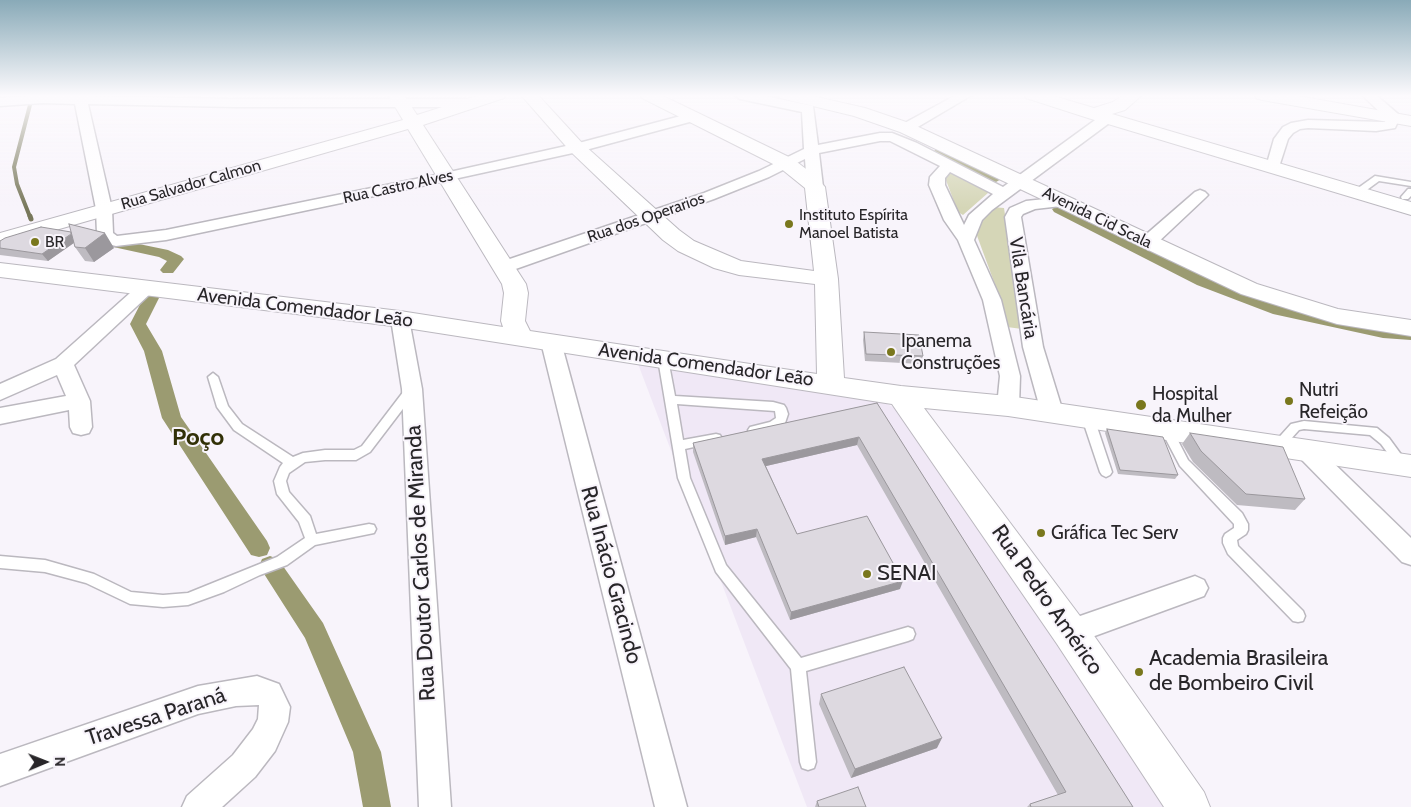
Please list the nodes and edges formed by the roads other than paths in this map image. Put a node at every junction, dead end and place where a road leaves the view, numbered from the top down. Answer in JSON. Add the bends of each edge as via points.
{"nodes":[{"id":1,"x":89,"y":133,"type":"edge"},
{"id":2,"x":376,"y":133,"type":"edge"},
{"id":3,"x":420,"y":133,"type":"edge"},
{"id":4,"x":563,"y":133,"type":"edge"},
{"id":5,"x":636,"y":133,"type":"edge"},
{"id":6,"x":723,"y":133,"type":"edge"},
{"id":7,"x":812,"y":133,"type":"edge"},
{"id":8,"x":1082,"y":133,"type":"edge"},
{"id":9,"x":1167,"y":133,"type":"edge"},
{"id":10,"x":1286,"y":133,"type":"edge"},
{"id":11,"x":901,"y":134,"type":"junction"},
{"id":12,"x":577,"y":148,"type":"junction"},
{"id":13,"x":813,"y":150,"type":"junction"},
{"id":14,"x":786,"y":162,"type":"junction"},
{"id":15,"x":948,"y":165,"type":"junction"},
{"id":16,"x":1273,"y":167,"type":"junction"},
{"id":17,"x":445,"y":177,"type":"junction"},
{"id":18,"x":1021,"y":181,"type":"junction"},
{"id":19,"x":1411,"y":184,"type":"edge"},
{"id":20,"x":815,"y":187,"type":"junction"},
{"id":21,"x":1357,"y":193,"type":"junction"},
{"id":22,"x":1004,"y":194,"type":"junction"},
{"id":23,"x":1200,"y":195,"type":"dead end"},
{"id":24,"x":1409,"y":199,"type":"edge"},
{"id":25,"x":1064,"y":202,"type":"junction"},
{"id":26,"x":104,"y":209,"type":"junction"},
{"id":27,"x":652,"y":217,"type":"junction"},
{"id":28,"x":0,"y":240,"type":"edge"},
{"id":29,"x":966,"y":240,"type":"junction"},
{"id":30,"x":1148,"y":242,"type":"junction"},
{"id":31,"x":504,"y":267,"type":"junction"},
{"id":32,"x":0,"y":270,"type":"edge"},
{"id":33,"x":826,"y":279,"type":"junction"},
{"id":34,"x":145,"y":289,"type":"junction"},
{"id":35,"x":400,"y":319,"type":"junction"},
{"id":36,"x":1411,"y":328,"type":"edge"},
{"id":37,"x":521,"y":338,"type":"junction"},
{"id":38,"x":551,"y":342,"type":"junction"},
{"id":39,"x":1002,"y":344,"type":"junction"},
{"id":40,"x":1033,"y":347,"type":"junction"},
{"id":41,"x":663,"y":359,"type":"junction"},
{"id":42,"x":64,"y":364,"type":"junction"},
{"id":43,"x":213,"y":377,"type":"dead end"},
{"id":44,"x":831,"y":384,"type":"junction"},
{"id":45,"x":412,"y":389,"type":"junction"},
{"id":46,"x":0,"y":393,"type":"edge"},
{"id":47,"x":901,"y":396,"type":"junction"},
{"id":48,"x":671,"y":400,"type":"junction"},
{"id":49,"x":79,"y":401,"type":"junction"},
{"id":50,"x":1008,"y":406,"type":"junction"},
{"id":51,"x":1052,"y":412,"type":"junction"},
{"id":52,"x":0,"y":416,"type":"edge"},
{"id":53,"x":1088,"y":418,"type":"junction"},
{"id":54,"x":81,"y":427,"type":"dead end"},
{"id":55,"x":1168,"y":430,"type":"junction"},
{"id":56,"x":743,"y":432,"type":"edge"},
{"id":57,"x":724,"y":436,"type":"edge"},
{"id":58,"x":677,"y":446,"type":"junction"},
{"id":59,"x":1277,"y":446,"type":"junction"},
{"id":60,"x":1307,"y":451,"type":"junction"},
{"id":61,"x":292,"y":463,"type":"junction"},
{"id":62,"x":1406,"y":465,"type":"edge"},
{"id":63,"x":1106,"y":472,"type":"dead end"},
{"id":64,"x":369,"y":528,"type":"dead end"},
{"id":65,"x":312,"y":540,"type":"junction"},
{"id":66,"x":1411,"y":554,"type":"edge"},
{"id":67,"x":0,"y":562,"type":"edge"},
{"id":68,"x":1196,"y":588,"type":"dead end"},
{"id":69,"x":1298,"y":616,"type":"dead end"},
{"id":70,"x":1070,"y":632,"type":"junction"},
{"id":71,"x":908,"y":634,"type":"dead end"},
{"id":72,"x":798,"y":666,"type":"junction"},
{"id":73,"x":808,"y":762,"type":"dead end"},
{"id":74,"x":0,"y":770,"type":"edge"},
{"id":75,"x":198,"y":807,"type":"edge"},
{"id":76,"x":435,"y":807,"type":"edge"},
{"id":77,"x":672,"y":807,"type":"edge"},
{"id":78,"x":1190,"y":807,"type":"edge"}],
"edges":[{"from":1,"to":26,"type":"street"},
{"from":2,"to":26,"type":"street","name":"Rua Salvador Calmon"},
{"from":3,"to":17,"type":"street"},
{"from":4,"to":12,"type":"street"},
{"from":5,"to":12,"type":"street","name":"Rua Castro Alves"},
{"from":6,"to":14,"type":"street"},
{"from":7,"to":13,"type":"street"},
{"from":8,"to":18,"type":"street"},
{"from":9,"to":16,"type":"street"},
{"from":10,"to":16,"type":"street"},
{"from":11,"to":13,"type":"street","name":"Rua dos Operarios"},
{"from":11,"to":15,"type":"street","name":"Avenida Cid Scala"},
{"from":11,"to":18,"type":"street","name":"Avenida Cid Scala"},
{"from":12,"to":17,"type":"street","name":"Rua Castro Alves"},
{"from":12,"to":27,"type":"street"},
{"from":13,"to":14,"type":"street","name":"Rua dos Operarios"},
{"from":13,"to":20,"type":"street"},
{"from":14,"to":20,"type":"street"},
{"from":14,"to":27,"type":"street","name":"Rua dos Operarios","via":[[764,174]]},
{"from":15,"to":22,"type":"street","name":"Avenida Cid Scala"},
{"from":15,"to":29,"type":"street","via":[[937,177],[937,185],[952,220]]},
{"from":16,"to":21,"type":"street"},
{"from":17,"to":26,"type":"street","name":"Rua Castro Alves","via":[[166,235],[116,241],[105,234]]},
{"from":17,"to":31,"type":"street"},
{"from":18,"to":22,"type":"street"},
{"from":18,"to":25,"type":"street","name":"Avenida Cid Scala"},
{"from":19,"to":21,"type":"lane","via":[[1378,178]]},
{"from":20,"to":33,"type":"street"},
{"from":21,"to":24,"type":"street"},
{"from":22,"to":29,"type":"street","via":[[975,218]]},
{"from":23,"to":30,"type":"street"},
{"from":25,"to":30,"type":"street","name":"Avenida Cid Scala"},
{"from":25,"to":40,"type":"street","name":"Vila Bancária","via":[[1032,204],[1016,211],[1013,217]]},
{"from":26,"to":28,"type":"street","name":"Rua Salvador Calmon"},
{"from":27,"to":31,"type":"street","name":"Rua dos Operarios"},
{"from":27,"to":33,"type":"street","via":[[686,246],[722,263],[764,273]]},
{"from":29,"to":39,"type":"street","via":[[992,300]]},
{"from":30,"to":36,"type":"street","name":"Avenida Cid Scala","via":[[1249,289],[1291,303],[1368,322]]},
{"from":31,"to":37,"type":"street","via":[[514,284],[513,321]]},
{"from":32,"to":34,"type":"street","name":"Avenida Comendador Leão"},
{"from":33,"to":44,"type":"street"},
{"from":34,"to":35,"type":"street","name":"Avenida Comendador Leão"},
{"from":34,"to":42,"type":"street"},
{"from":35,"to":37,"type":"street","name":"Avenida Comendador Leão"},
{"from":35,"to":45,"type":"street","name":"Rua Doutor Carlos de Miranda"},
{"from":37,"to":38,"type":"street","name":"Avenida Comendador Leão"},
{"from":38,"to":41,"type":"street","name":"Avenida Comendador Leão"},
{"from":38,"to":77,"type":"street","name":"Rua Inácio Gracindo"},
{"from":39,"to":40,"type":"street"},
{"from":39,"to":50,"type":"street","via":[[1010,376]]},
{"from":40,"to":51,"type":"street","name":"Vila Bancária"},
{"from":41,"to":44,"type":"street","name":"Avenida Comendador Leão"},
{"from":41,"to":48,"type":"lane"},
{"from":42,"to":46,"type":"street"},
{"from":42,"to":49,"type":"street"},
{"from":43,"to":61,"type":"lane","via":[[223,407],[238,427]]},
{"from":44,"to":47,"type":"street","name":"Avenida Comendador Leão"},
{"from":45,"to":61,"type":"lane","via":[[366,449],[356,455],[325,454]]},
{"from":45,"to":76,"type":"street","name":"Rua Doutor Carlos de Miranda"},
{"from":47,"to":50,"type":"street","name":"Avenida Comendador Leão"},
{"from":47,"to":70,"type":"street","name":"Rua Pedro Américo"},
{"from":48,"to":56,"type":"lane","via":[[780,408],[781,420],[774,425]]},
{"from":48,"to":58,"type":"lane"},
{"from":49,"to":52,"type":"street"},
{"from":49,"to":54,"type":"street"},
{"from":50,"to":51,"type":"street","name":"Avenida Comendador Leão"},
{"from":51,"to":53,"type":"street","name":"Avenida Comendador Leão"},
{"from":53,"to":55,"type":"street","name":"Avenida Comendador Leão"},
{"from":53,"to":63,"type":"lane"},
{"from":55,"to":59,"type":"street","name":"Avenida Comendador Leão"},
{"from":55,"to":69,"type":"lane","via":[[1184,463],[1241,524],[1241,530],[1230,538],[1233,550]]},
{"from":57,"to":58,"type":"lane"},
{"from":58,"to":72,"type":"lane","via":[[684,478],[721,568]]},
{"from":59,"to":60,"type":"street","name":"Avenida Comendador Leão"},
{"from":59,"to":62,"type":"lane","via":[[1295,427],[1304,425],[1373,431]]},
{"from":60,"to":62,"type":"street","name":"Avenida Comendador Leão"},
{"from":60,"to":66,"type":"street"},
{"from":61,"to":65,"type":"lane","via":[[280,480],[283,494],[305,520]]},
{"from":64,"to":65,"type":"lane"},
{"from":65,"to":67,"type":"lane","via":[[282,561],[219,588],[188,600],[163,602],[130,598],[89,578],[45,566]]},
{"from":68,"to":70,"type":"street"},
{"from":70,"to":78,"type":"street","name":"Rua Pedro Américo"},
{"from":71,"to":72,"type":"lane"},
{"from":72,"to":73,"type":"lane"},
{"from":74,"to":75,"type":"street","name":"Travessa Paraná","via":[[198,700],[257,690],[268,694],[275,707],[273,722],[264,740],[244,766]]}]}
